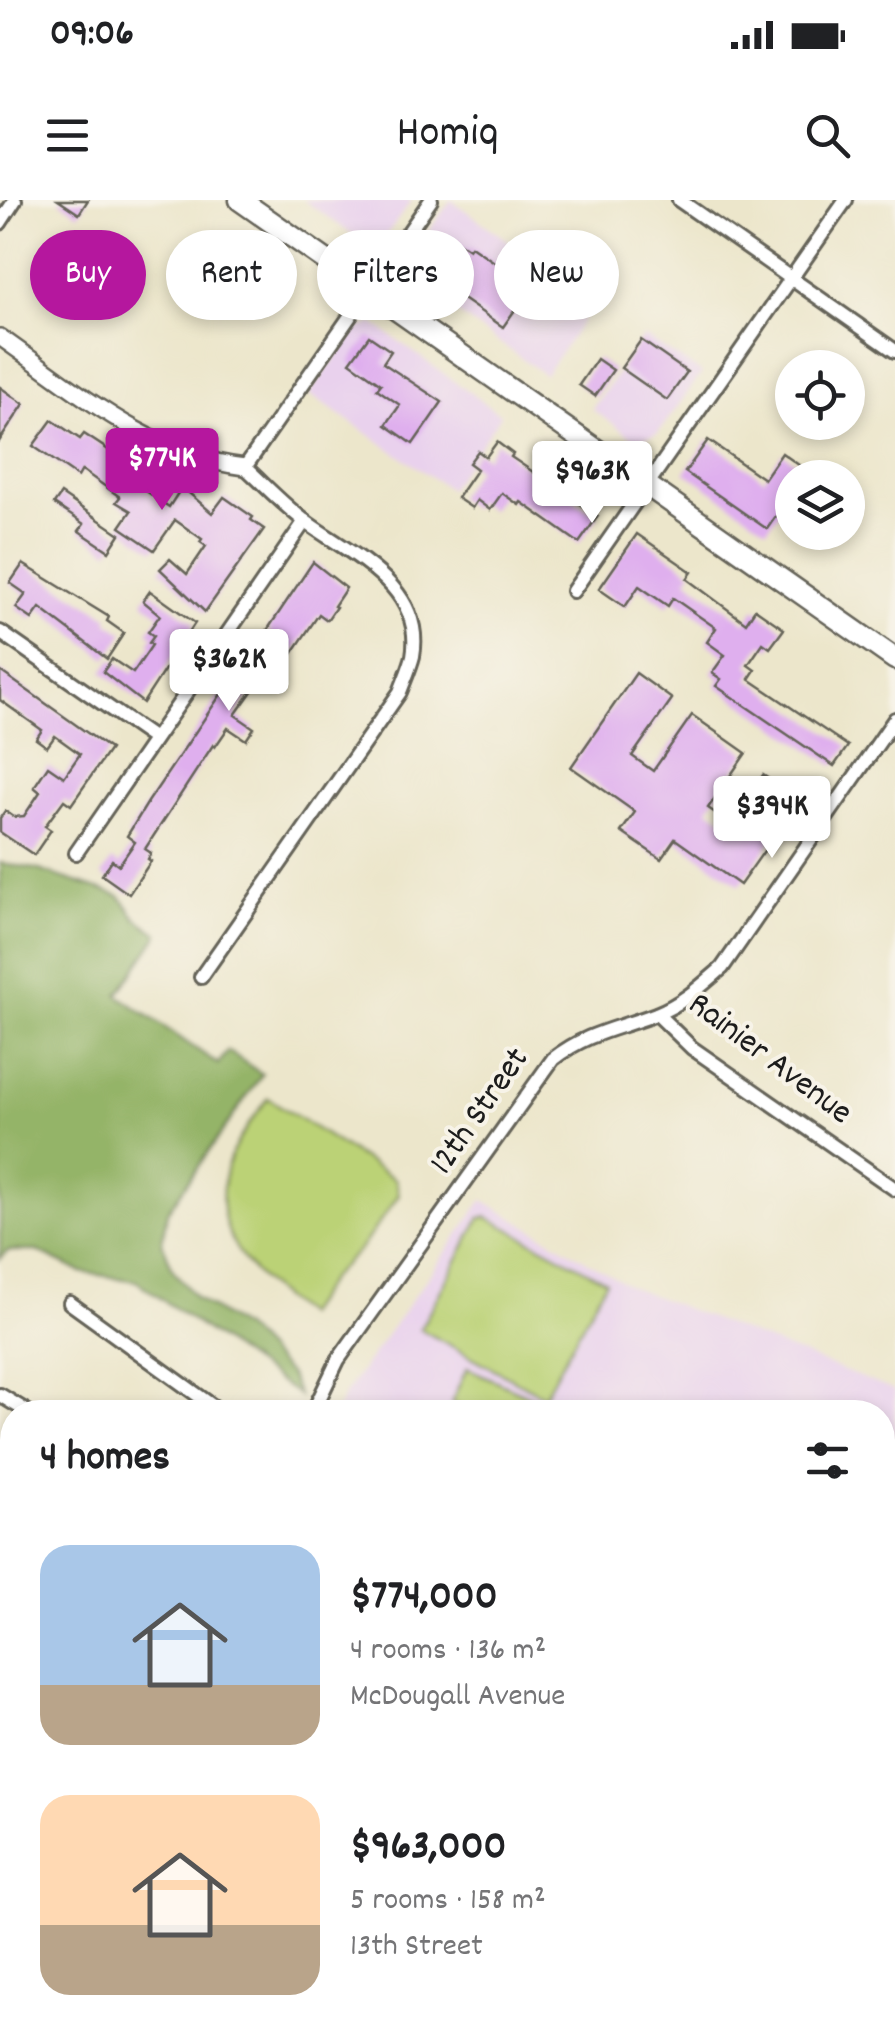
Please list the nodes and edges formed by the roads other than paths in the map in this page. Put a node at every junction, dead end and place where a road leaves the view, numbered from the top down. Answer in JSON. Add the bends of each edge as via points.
{"nodes":[{"id":1,"x":15,"y":200,"type":"edge"},
{"id":2,"x":240,"y":200,"type":"edge"},
{"id":3,"x":431,"y":200,"type":"edge"},
{"id":4,"x":678,"y":200,"type":"edge"},
{"id":5,"x":846,"y":200,"type":"edge"},
{"id":6,"x":0,"y":223,"type":"edge"},
{"id":7,"x":410,"y":230,"type":"edge"},
{"id":8,"x":317,"y":253,"type":"edge"},
{"id":9,"x":791,"y":278,"type":"junction"},
{"id":10,"x":347,"y":320,"type":"edge"},
{"id":11,"x":414,"y":320,"type":"edge"},
{"id":12,"x":0,"y":337,"type":"edge"},
{"id":13,"x":895,"y":351,"type":"edge"},
{"id":14,"x":244,"y":467,"type":"junction"},
{"id":15,"x":646,"y":486,"type":"junction"},
{"id":16,"x":304,"y":521,"type":"junction"},
{"id":17,"x":573,"y":590,"type":"dead end"},
{"id":18,"x":0,"y":632,"type":"edge"},
{"id":19,"x":895,"y":659,"type":"edge"},
{"id":20,"x":895,"y":719,"type":"edge"},
{"id":21,"x":154,"y":740,"type":"junction"},
{"id":22,"x":76,"y":853,"type":"dead end"},
{"id":23,"x":201,"y":977,"type":"dead end"},
{"id":24,"x":657,"y":1014,"type":"junction"},
{"id":25,"x":895,"y":1188,"type":"edge"},
{"id":26,"x":70,"y":1303,"type":"dead end"},
{"id":27,"x":204,"y":1400,"type":"edge"},
{"id":28,"x":319,"y":1400,"type":"edge"}],
"edges":[{"from":1,"to":6,"type":"street"},
{"from":2,"to":8,"type":"main road"},
{"from":3,"to":7,"type":"street"},
{"from":4,"to":9,"type":"street"},
{"from":5,"to":9,"type":"street"},
{"from":9,"to":13,"type":"street"},
{"from":9,"to":15,"type":"street"},
{"from":10,"to":14,"type":"street"},
{"from":11,"to":15,"type":"main road"},
{"from":12,"to":14,"type":"street","via":[[144,437],[216,464]]},
{"from":14,"to":16,"type":"street"},
{"from":15,"to":17,"type":"street"},
{"from":15,"to":19,"type":"main road"},
{"from":16,"to":21,"type":"street"},
{"from":16,"to":23,"type":"street","via":[[404,598],[413,654],[400,692]]},
{"from":18,"to":21,"type":"street"},
{"from":20,"to":24,"type":"street","name":"12th Street","via":[[722,968]]},
{"from":21,"to":22,"type":"street"},
{"from":24,"to":25,"type":"street","name":"Rainier Avenue","via":[[692,1048]]},
{"from":24,"to":28,"type":"street","name":"12th Street","via":[[604,1029],[554,1058],[338,1360]]},
{"from":26,"to":27,"type":"street"}]}
